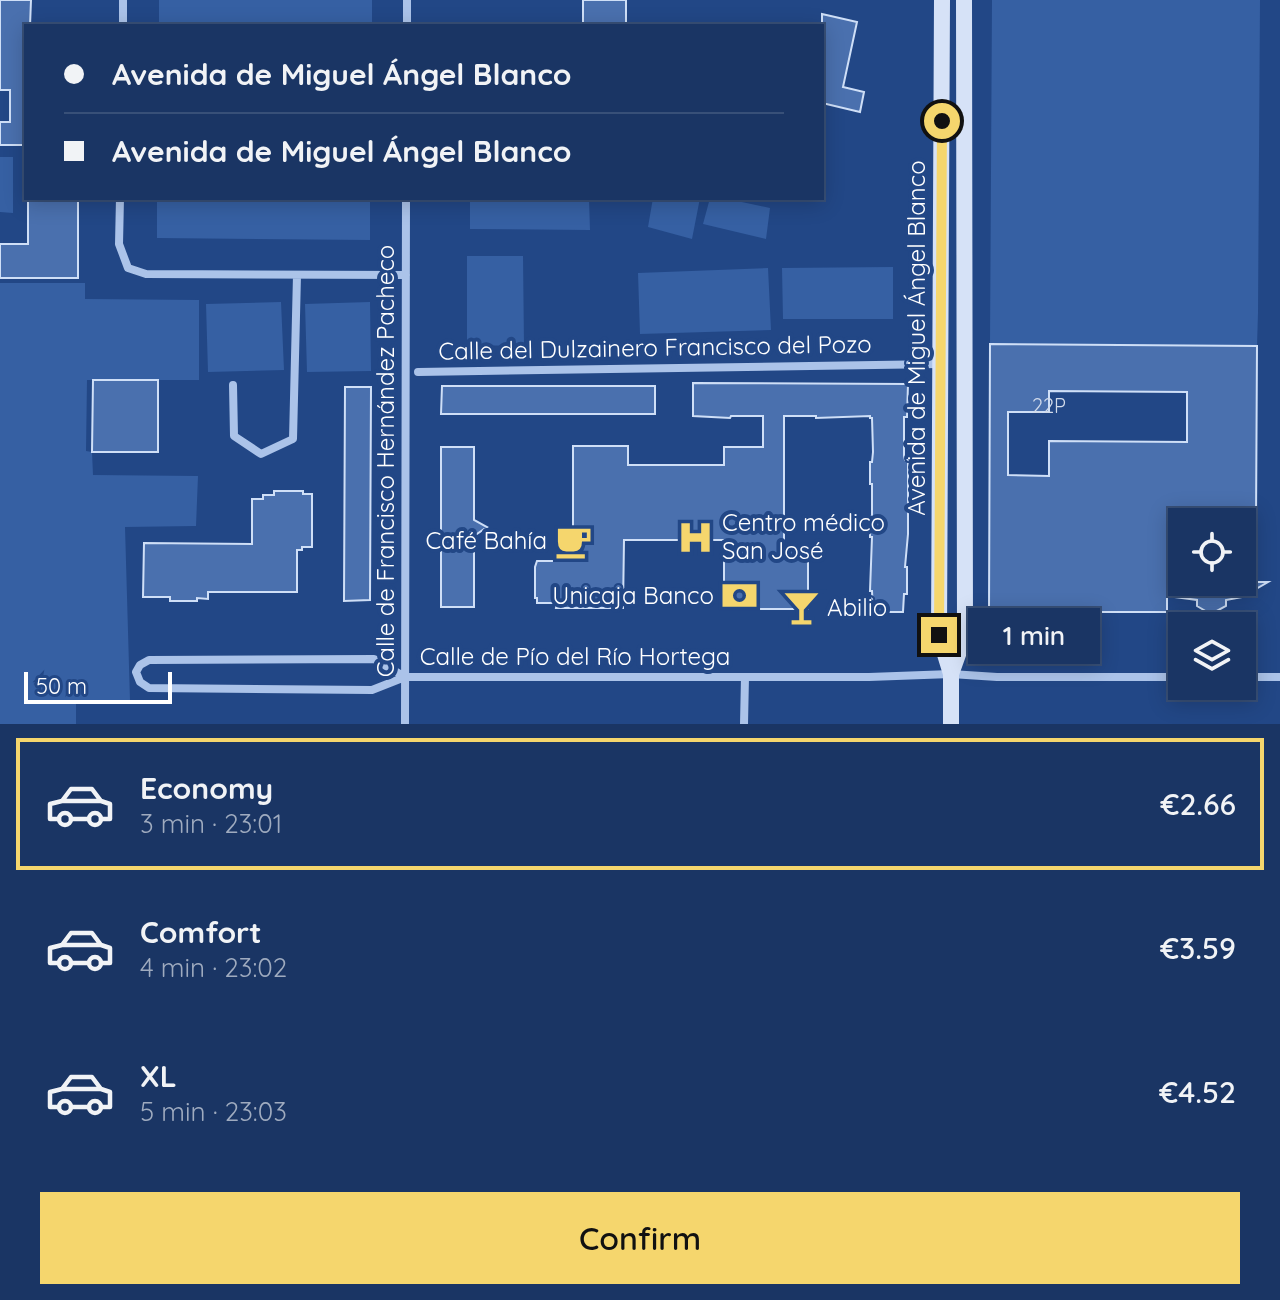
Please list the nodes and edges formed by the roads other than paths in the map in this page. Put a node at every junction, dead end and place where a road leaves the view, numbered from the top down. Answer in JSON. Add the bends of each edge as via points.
{"nodes":[{"id":1,"x":123,"y":0,"type":"edge"},
{"id":2,"x":407,"y":0,"type":"edge"},
{"id":3,"x":942,"y":0,"type":"edge"},
{"id":4,"x":964,"y":0,"type":"edge"},
{"id":5,"x":123,"y":24,"type":"edge"},
{"id":6,"x":407,"y":24,"type":"edge"},
{"id":7,"x":120,"y":200,"type":"edge"},
{"id":8,"x":406,"y":200,"type":"edge"},
{"id":9,"x":297,"y":275,"type":"junction"},
{"id":10,"x":406,"y":275,"type":"junction"},
{"id":11,"x":941,"y":363,"type":"junction"},
{"id":12,"x":418,"y":372,"type":"dead end"},
{"id":13,"x":233,"y":385,"type":"dead end"},
{"id":14,"x":951,"y":674,"type":"junction"},
{"id":15,"x":405,"y":677,"type":"junction"},
{"id":16,"x":745,"y":677,"type":"junction"},
{"id":17,"x":1168,"y":677,"type":"edge"},
{"id":18,"x":1256,"y":677,"type":"edge"},
{"id":19,"x":1280,"y":677,"type":"edge"},
{"id":20,"x":405,"y":724,"type":"edge"},
{"id":21,"x":744,"y":724,"type":"edge"},
{"id":22,"x":951,"y":724,"type":"edge"}],
"edges":[{"from":1,"to":5,"type":"street"},
{"from":2,"to":6,"type":"street"},
{"from":3,"to":11,"type":"street","name":"Avenida de Miguel Ángel Blanco"},
{"from":4,"to":14,"type":"street","name":"Avenida de Miguel Ángel Blanco","via":[[965,635]]},
{"from":7,"to":9,"type":"street","via":[[119,244],[128,268],[146,274]]},
{"from":8,"to":10,"type":"street","name":"Calle de Francisco Hernández Pacheco"},
{"from":9,"to":10,"type":"street"},
{"from":9,"to":13,"type":"street","via":[[293,439],[261,454],[234,436]]},
{"from":10,"to":15,"type":"street","name":"Calle de Francisco Hernández Pacheco"},
{"from":11,"to":12,"type":"street","name":"Calle del Dulzainero Francisco del Pozo"},
{"from":11,"to":14,"type":"street","name":"Avenida de Miguel Ángel Blanco","via":[[939,635]]},
{"from":14,"to":16,"type":"street","name":"Calle de Pío del Río Hortega"},
{"from":14,"to":17,"type":"street","name":"Calle de Pío del Río Hortega"},
{"from":14,"to":22,"type":"street","name":"Avenida de Miguel Ángel Blanco"},
{"from":15,"to":15,"type":"street","name":"Calle de Pío del Río Hortega","via":[[374,659],[149,660],[136,672],[149,688],[372,690]]},
{"from":15,"to":16,"type":"street","name":"Calle de Pío del Río Hortega"},
{"from":15,"to":20,"type":"street","name":"Calle de Francisco Hernández Pacheco"},
{"from":16,"to":21,"type":"street","name":"Calle de Pío del Río Hortega"},
{"from":18,"to":19,"type":"street"}]}
